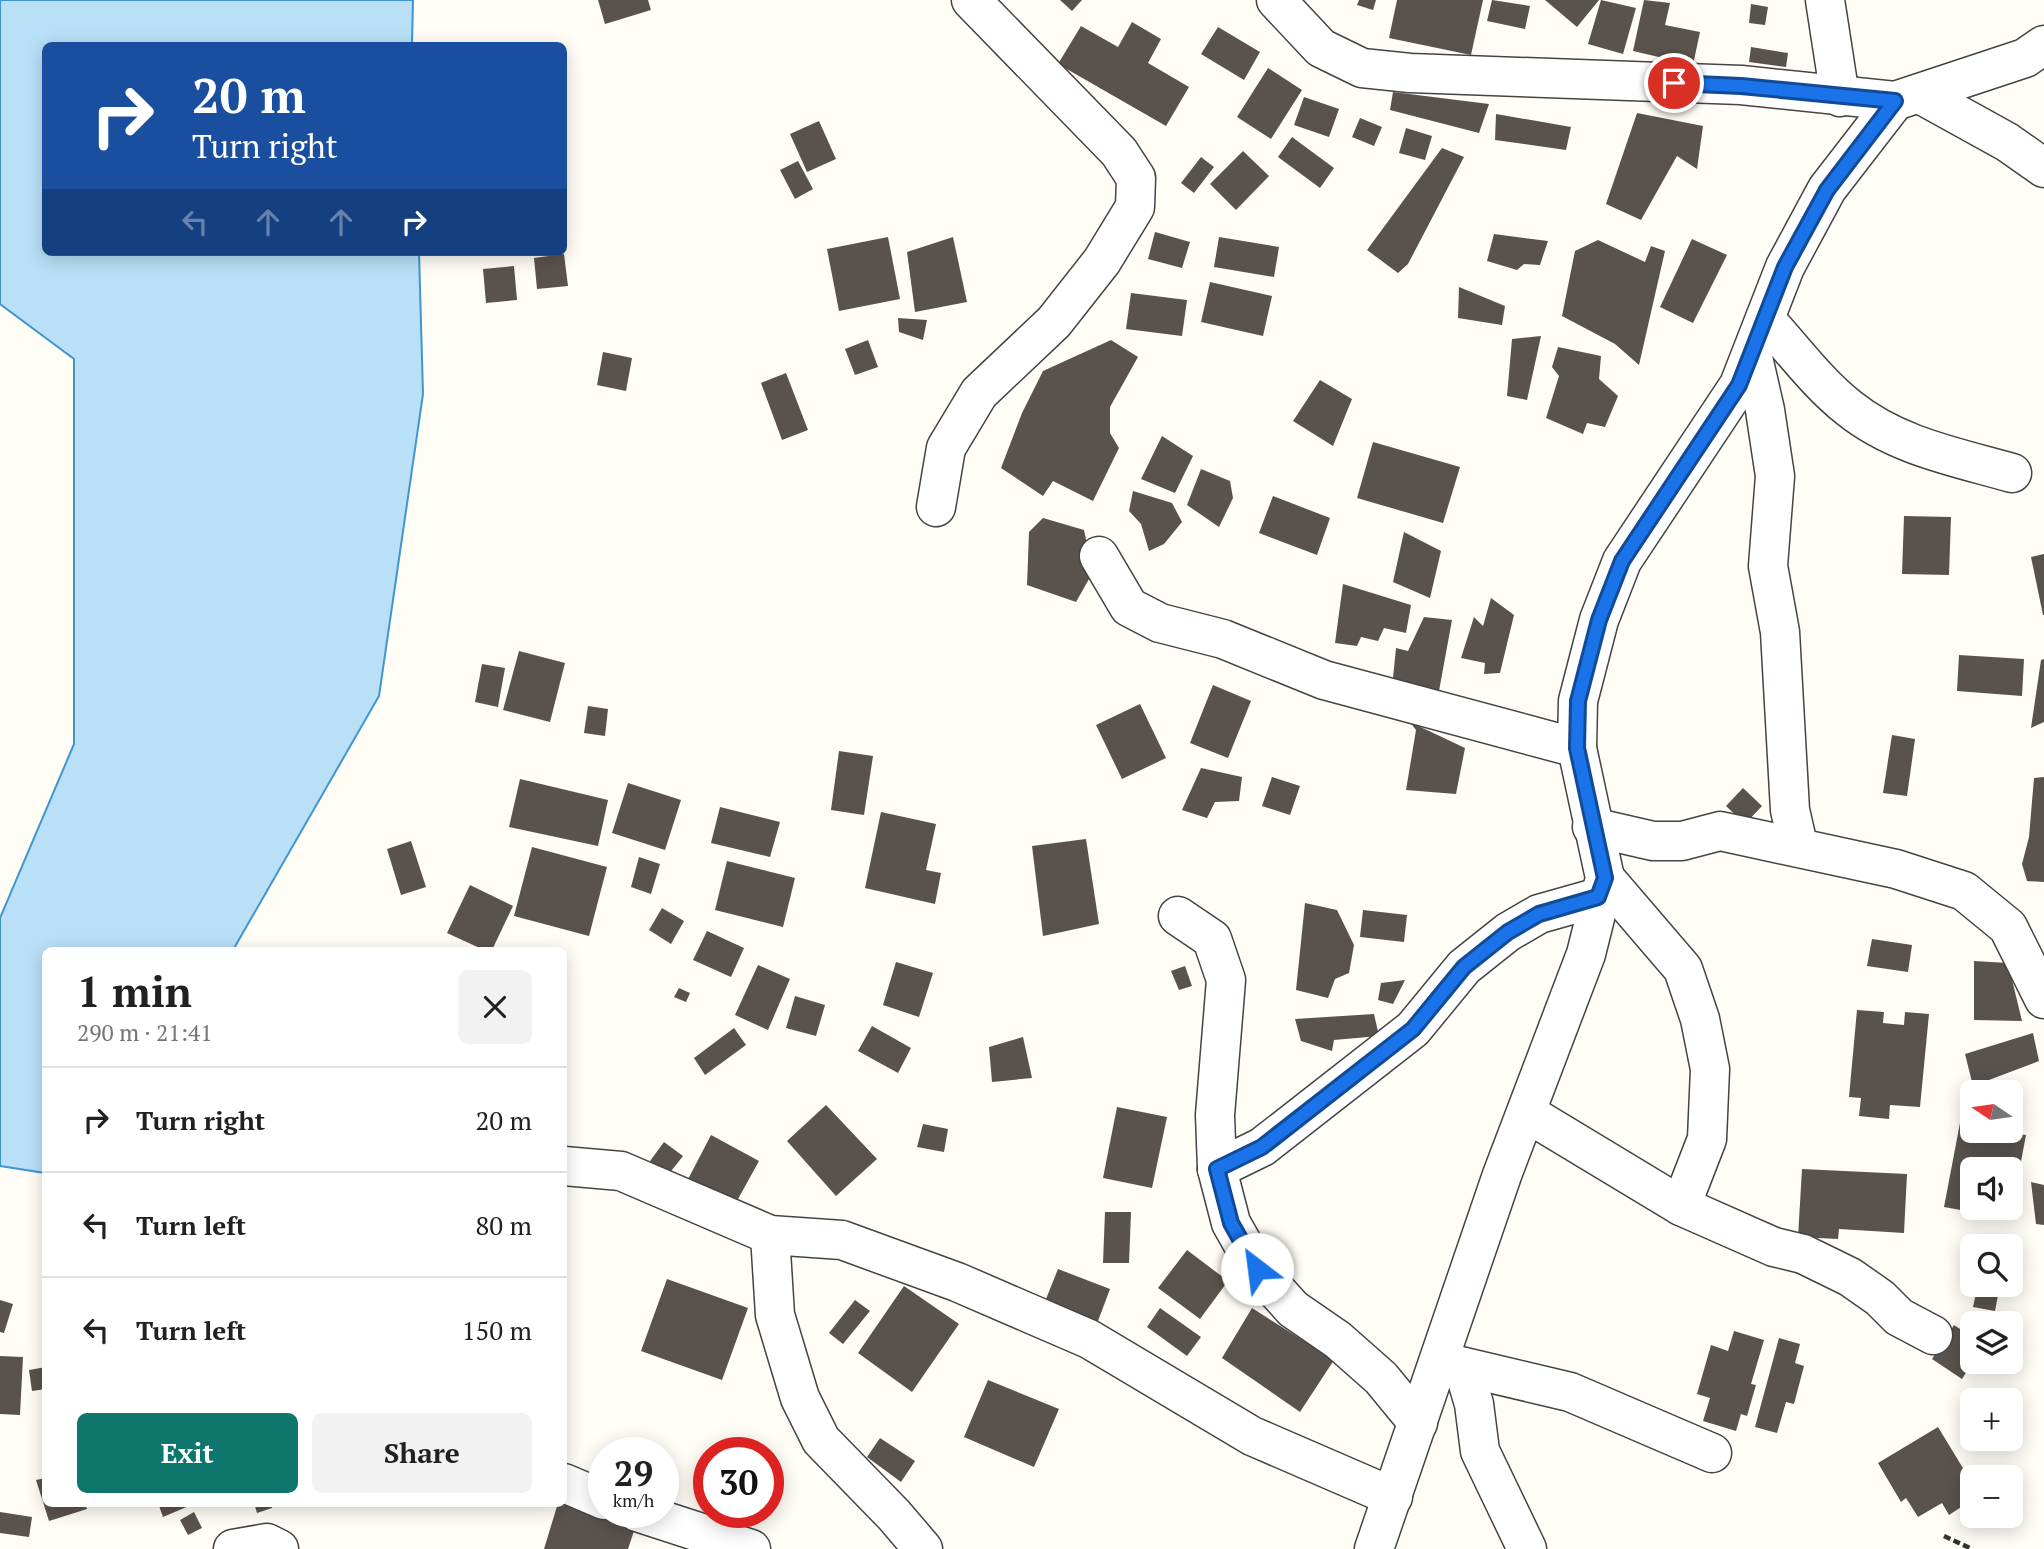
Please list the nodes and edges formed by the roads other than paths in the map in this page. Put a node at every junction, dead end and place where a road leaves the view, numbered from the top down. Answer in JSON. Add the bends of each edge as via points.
{"nodes":[{"id":1,"x":971,"y":0,"type":"edge"},
{"id":2,"x":1276,"y":0,"type":"edge"},
{"id":3,"x":1825,"y":0,"type":"edge"},
{"id":4,"x":2044,"y":45,"type":"edge"},
{"id":5,"x":1840,"y":97,"type":"junction"},
{"id":6,"x":1908,"y":98,"type":"junction"},
{"id":7,"x":2026,"y":141,"type":"edge"},
{"id":8,"x":2044,"y":169,"type":"edge"},
{"id":9,"x":1758,"y":336,"type":"junction"},
{"id":10,"x":2012,"y":473,"type":"dead end"},
{"id":11,"x":936,"y":507,"type":"dead end"},
{"id":12,"x":1099,"y":556,"type":"dead end"},
{"id":13,"x":1577,"y":748,"type":"junction"},
{"id":14,"x":1592,"y":827,"type":"junction"},
{"id":15,"x":1798,"y":845,"type":"junction"},
{"id":16,"x":1602,"y":888,"type":"junction"},
{"id":17,"x":1178,"y":916,"type":"dead end"},
{"id":18,"x":2044,"y":999,"type":"edge"},
{"id":19,"x":1527,"y":1113,"type":"junction"},
{"id":20,"x":567,"y":1166,"type":"edge"},
{"id":21,"x":1217,"y":1169,"type":"junction"},
{"id":22,"x":1681,"y":1206,"type":"junction"},
{"id":23,"x":770,"y":1235,"type":"junction"},
{"id":24,"x":1933,"y":1335,"type":"dead end"},
{"id":25,"x":1451,"y":1364,"type":"junction"},
{"id":26,"x":1418,"y":1423,"type":"junction"},
{"id":27,"x":1712,"y":1454,"type":"dead end"},
{"id":28,"x":567,"y":1484,"type":"edge"},
{"id":29,"x":588,"y":1493,"type":"edge"},
{"id":30,"x":1393,"y":1497,"type":"junction"},
{"id":31,"x":679,"y":1526,"type":"edge"},
{"id":32,"x":233,"y":1549,"type":"edge"},
{"id":33,"x":279,"y":1549,"type":"edge"},
{"id":34,"x":751,"y":1549,"type":"edge"},
{"id":35,"x":923,"y":1549,"type":"edge"},
{"id":36,"x":1374,"y":1549,"type":"edge"},
{"id":37,"x":1527,"y":1549,"type":"edge"}],
"edges":[{"from":1,"to":11,"type":"street","via":[[1119,152],[1136,178],[1136,207],[1102,261],[1054,322],[979,393],[946,447]]},
{"from":2,"to":5,"type":"street","via":[[1321,48],[1362,68],[1741,86]]},
{"from":3,"to":5,"type":"street"},
{"from":4,"to":6,"type":"street","via":[[2025,58]]},
{"from":5,"to":6,"type":"street"},
{"from":6,"to":7,"type":"street"},
{"from":6,"to":9,"type":"street","via":[[1827,190],[1785,267]]},
{"from":7,"to":8,"type":"street"},
{"from":9,"to":10,"type":"street","via":[[1886,432],[1915,446]]},
{"from":9,"to":13,"type":"street","via":[[1739,385],[1622,561],[1599,620],[1578,701]]},
{"from":9,"to":15,"type":"street","via":[[1775,476],[1768,566],[1780,632],[1790,810]]},
{"from":12,"to":13,"type":"street","via":[[1129,607],[1160,623],[1223,639],[1324,680]]},
{"from":13,"to":14,"type":"street"},
{"from":14,"to":15,"type":"street","via":[[1653,841],[1682,841],[1720,831]]},
{"from":14,"to":16,"type":"street"},
{"from":15,"to":18,"type":"street","via":[[1964,891],[2008,927]]},
{"from":16,"to":19,"type":"street","via":[[1586,954]]},
{"from":16,"to":21,"type":"street","via":[[1508,932],[1464,967],[1413,1029],[1262,1147]]},
{"from":16,"to":22,"type":"street","via":[[1683,969],[1700,1019],[1710,1069],[1706,1139]]},
{"from":17,"to":21,"type":"street","via":[[1212,939],[1226,980],[1215,1115]]},
{"from":19,"to":22,"type":"street"},
{"from":19,"to":25,"type":"street","via":[[1502,1175]]},
{"from":20,"to":23,"type":"street","via":[[621,1171]]},
{"from":21,"to":26,"type":"street","via":[[1231,1223],[1257,1269],[1293,1309],[1381,1378]]},
{"from":22,"to":24,"type":"street","via":[[1850,1277],[1899,1317]]},
{"from":23,"to":30,"type":"street","via":[[842,1240],[957,1282],[1089,1339],[1252,1436]]},
{"from":23,"to":35,"type":"street","via":[[775,1315],[800,1398],[821,1440]]},
{"from":25,"to":26,"type":"street"},
{"from":25,"to":27,"type":"street","via":[[1570,1392]]},
{"from":25,"to":37,"type":"street","via":[[1474,1404],[1480,1451]]},
{"from":26,"to":30,"type":"street"},
{"from":28,"to":29,"type":"street"},
{"from":30,"to":36,"type":"street"},
{"from":31,"to":34,"type":"street"},
{"from":32,"to":33,"type":"street","via":[[267,1543]]}]}
